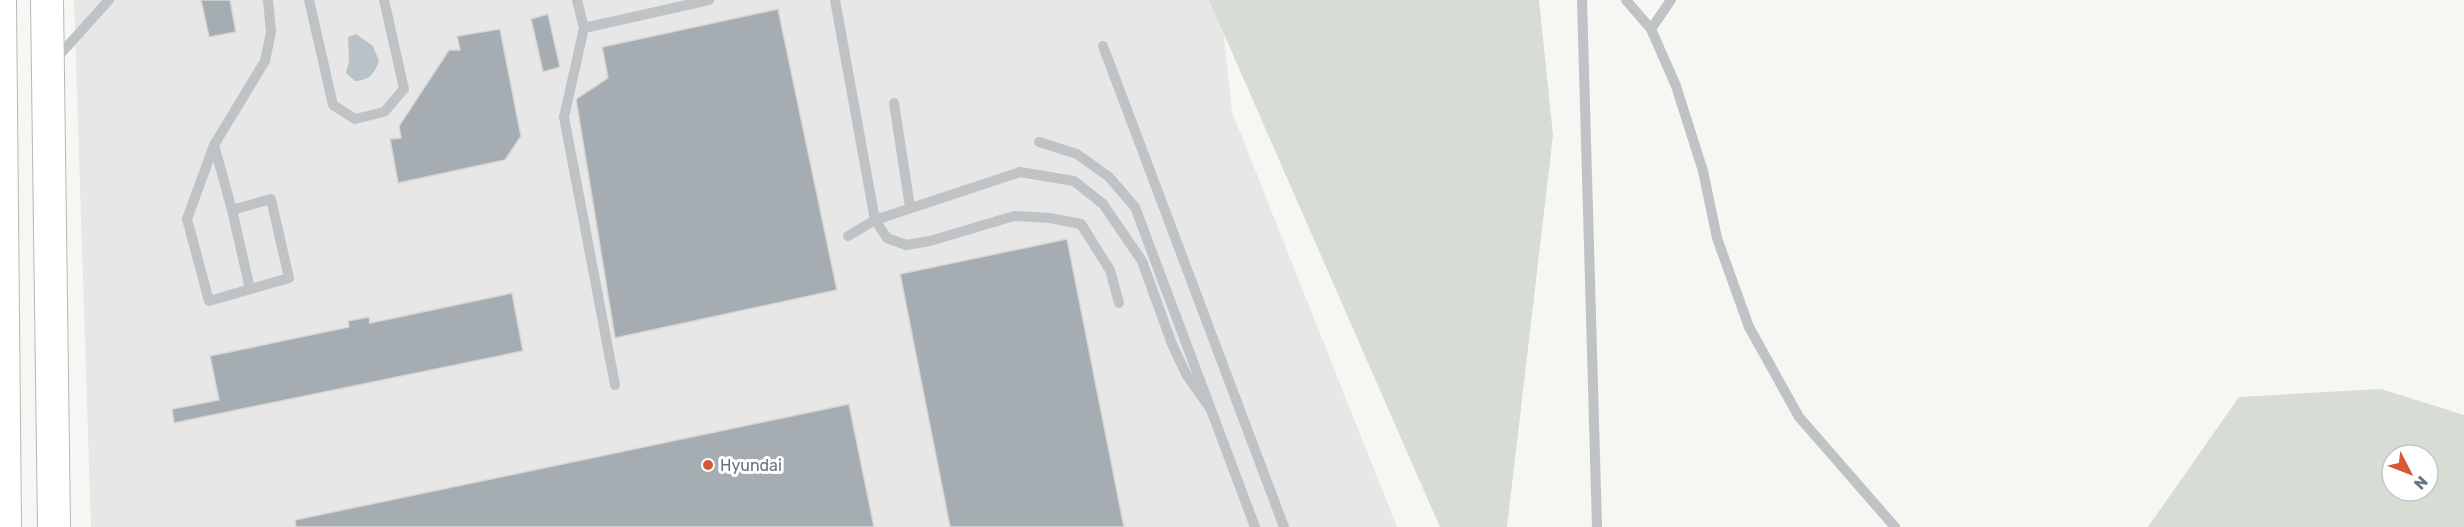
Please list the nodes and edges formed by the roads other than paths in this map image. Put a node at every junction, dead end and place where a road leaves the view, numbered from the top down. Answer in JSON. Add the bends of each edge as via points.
{"nodes":[{"id":1,"x":47,"y":0,"type":"edge"},
{"id":2,"x":109,"y":0,"type":"edge"},
{"id":3,"x":268,"y":0,"type":"edge"},
{"id":4,"x":309,"y":0,"type":"edge"},
{"id":5,"x":384,"y":0,"type":"edge"},
{"id":6,"x":577,"y":0,"type":"edge"},
{"id":7,"x":709,"y":0,"type":"edge"},
{"id":8,"x":835,"y":0,"type":"edge"},
{"id":9,"x":1582,"y":0,"type":"edge"},
{"id":10,"x":1626,"y":0,"type":"edge"},
{"id":11,"x":1671,"y":0,"type":"edge"},
{"id":12,"x":0,"y":2,"type":"edge"},
{"id":13,"x":584,"y":28,"type":"junction"},
{"id":14,"x":1651,"y":29,"type":"junction"},
{"id":15,"x":1103,"y":46,"type":"dead end"},
{"id":16,"x":48,"y":68,"type":"junction"},
{"id":17,"x":894,"y":103,"type":"dead end"},
{"id":18,"x":1039,"y":142,"type":"dead end"},
{"id":19,"x":214,"y":145,"type":"junction"},
{"id":20,"x":910,"y":207,"type":"junction"},
{"id":21,"x":232,"y":210,"type":"junction"},
{"id":22,"x":875,"y":220,"type":"junction"},
{"id":23,"x":848,"y":236,"type":"dead end"},
{"id":24,"x":250,"y":289,"type":"junction"},
{"id":25,"x":1119,"y":303,"type":"dead end"},
{"id":26,"x":615,"y":385,"type":"dead end"},
{"id":27,"x":1210,"y":408,"type":"junction"},
{"id":28,"x":5,"y":527,"type":"edge"},
{"id":29,"x":54,"y":527,"type":"edge"},
{"id":30,"x":1255,"y":527,"type":"edge"},
{"id":31,"x":1284,"y":527,"type":"edge"},
{"id":32,"x":1597,"y":527,"type":"edge"},
{"id":33,"x":1894,"y":527,"type":"edge"}],
"edges":[{"from":1,"to":16,"type":"main road"},
{"from":2,"to":16,"type":"lane"},
{"from":3,"to":19,"type":"lane","via":[[272,32],[264,61]]},
{"from":4,"to":5,"type":"lane","via":[[333,105],[355,119],[384,112],[404,89]]},
{"from":6,"to":13,"type":"lane"},
{"from":7,"to":13,"type":"lane"},
{"from":8,"to":22,"type":"lane"},
{"from":9,"to":32,"type":"lane"},
{"from":10,"to":14,"type":"lane"},
{"from":11,"to":14,"type":"lane"},
{"from":12,"to":28,"type":"main road"},
{"from":13,"to":26,"type":"lane","via":[[564,117]]},
{"from":14,"to":33,"type":"lane","via":[[1676,86],[1717,238],[1749,327],[1799,417]]},
{"from":15,"to":31,"type":"lane"},
{"from":16,"to":29,"type":"main road"},
{"from":17,"to":20,"type":"lane"},
{"from":18,"to":27,"type":"lane","via":[[1077,154],[1109,177],[1135,207]]},
{"from":19,"to":21,"type":"lane"},
{"from":19,"to":24,"type":"lane","via":[[187,219],[209,301]]},
{"from":20,"to":22,"type":"lane"},
{"from":20,"to":27,"type":"lane","via":[[1020,172],[1074,181],[1104,204],[1142,261],[1172,344],[1186,374]]},
{"from":21,"to":24,"type":"lane"},
{"from":21,"to":24,"type":"lane","via":[[271,199],[289,278]]},
{"from":22,"to":23,"type":"lane"},
{"from":22,"to":25,"type":"lane","via":[[887,238],[906,245],[1014,216],[1081,224],[1110,270]]},
{"from":27,"to":30,"type":"lane"}]}
